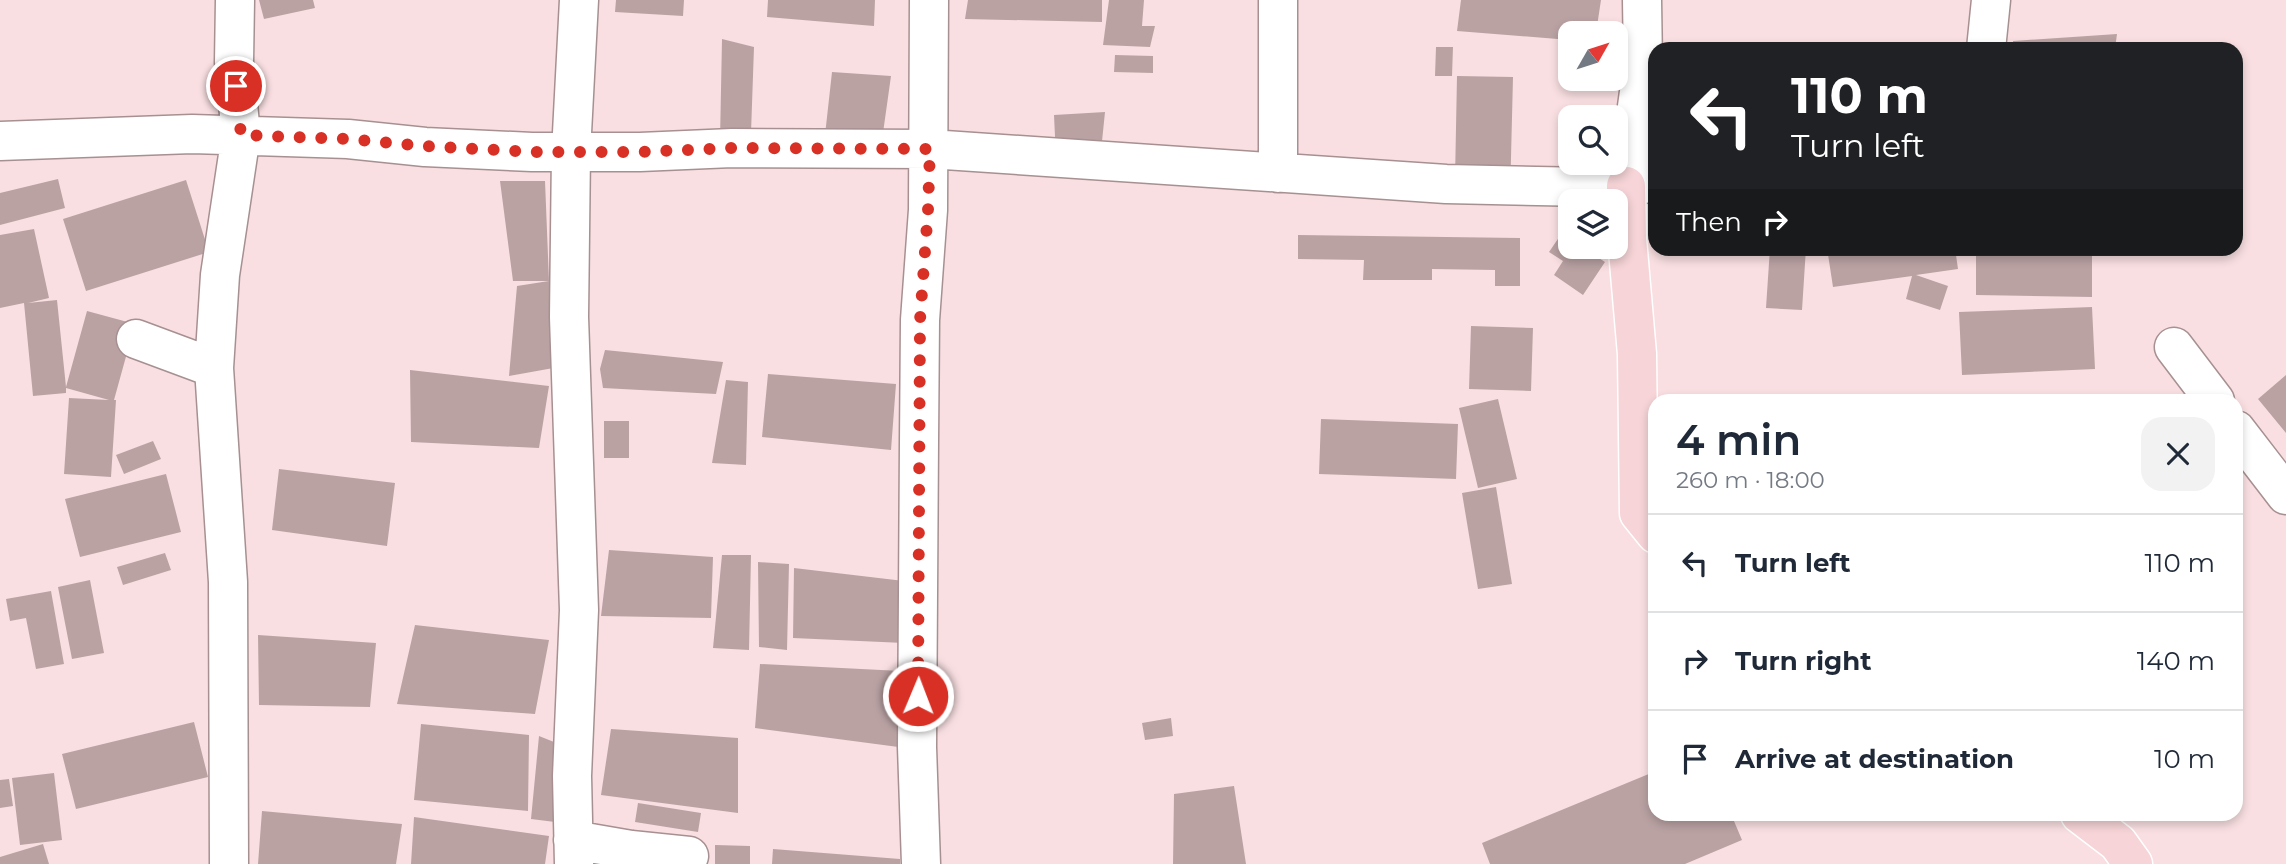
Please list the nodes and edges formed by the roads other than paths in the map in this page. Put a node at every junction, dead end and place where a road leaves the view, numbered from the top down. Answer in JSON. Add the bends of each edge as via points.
{"nodes":[{"id":1,"x":235,"y":0,"type":"edge"},
{"id":2,"x":579,"y":0,"type":"edge"},
{"id":3,"x":929,"y":0,"type":"edge"},
{"id":4,"x":1278,"y":0,"type":"edge"},
{"id":5,"x":1642,"y":0,"type":"edge"},
{"id":6,"x":1991,"y":0,"type":"edge"},
{"id":7,"x":1987,"y":42,"type":"edge"},
{"id":8,"x":241,"y":135,"type":"junction"},
{"id":9,"x":0,"y":141,"type":"edge"},
{"id":10,"x":930,"y":149,"type":"junction"},
{"id":11,"x":571,"y":152,"type":"junction"},
{"id":12,"x":1278,"y":173,"type":"junction"},
{"id":13,"x":1641,"y":184,"type":"edge"},
{"id":14,"x":135,"y":339,"type":"dead end"},
{"id":15,"x":2174,"y":347,"type":"dead end"},
{"id":16,"x":214,"y":368,"type":"junction"},
{"id":17,"x":2210,"y":394,"type":"edge"},
{"id":18,"x":2243,"y":439,"type":"edge"},
{"id":19,"x":2286,"y":495,"type":"edge"},
{"id":20,"x":1648,"y":524,"type":"edge"},
{"id":21,"x":2089,"y":821,"type":"edge"},
{"id":22,"x":574,"y":852,"type":"edge"},
{"id":23,"x":689,"y":856,"type":"dead end"},
{"id":24,"x":229,"y":864,"type":"edge"},
{"id":25,"x":921,"y":864,"type":"edge"},
{"id":26,"x":2133,"y":864,"type":"edge"}],
"edges":[{"from":1,"to":8,"type":"street","via":[[234,62]]},
{"from":2,"to":11,"type":"street"},
{"from":3,"to":10,"type":"street"},
{"from":4,"to":12,"type":"street"},
{"from":5,"to":13,"type":"street"},
{"from":6,"to":7,"type":"street"},
{"from":8,"to":9,"type":"street"},
{"from":8,"to":11,"type":"street"},
{"from":8,"to":16,"type":"street","via":[[220,275]]},
{"from":10,"to":11,"type":"street"},
{"from":10,"to":12,"type":"street"},
{"from":10,"to":25,"type":"street","via":[[920,320],[917,747]]},
{"from":11,"to":22,"type":"street","via":[[569,329],[579,610],[572,776]]},
{"from":12,"to":13,"type":"street","via":[[1446,184]]},
{"from":13,"to":20,"type":"main road","via":[[1627,239],[1637,354],[1639,513]]},
{"from":14,"to":16,"type":"street"},
{"from":15,"to":17,"type":"street"},
{"from":16,"to":24,"type":"street","via":[[228,582]]},
{"from":18,"to":19,"type":"street"},
{"from":21,"to":26,"type":"main road","via":[[2118,843]]},
{"from":22,"to":23,"type":"street","via":[[631,850]]}]}
